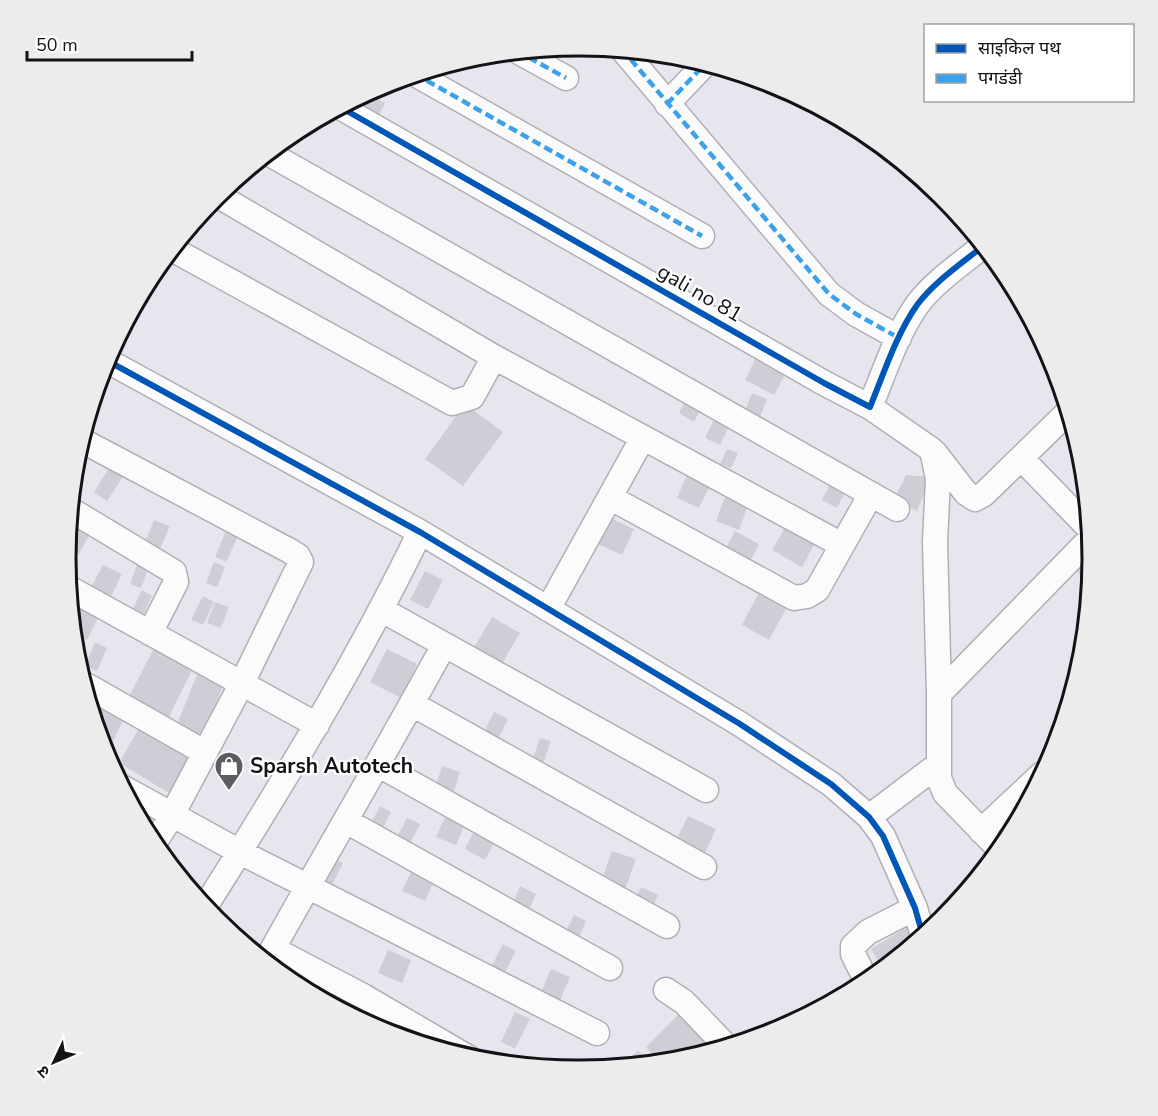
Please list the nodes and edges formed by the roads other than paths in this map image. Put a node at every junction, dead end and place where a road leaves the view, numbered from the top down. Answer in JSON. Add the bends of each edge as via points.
{"nodes":[{"id":1,"x":530,"y":58,"type":"edge"},
{"id":2,"x":630,"y":59,"type":"edge"},
{"id":3,"x":699,"y":70,"type":"edge"},
{"id":4,"x":566,"y":78,"type":"dead end"},
{"id":5,"x":425,"y":80,"type":"edge"},
{"id":6,"x":667,"y":104,"type":"junction"},
{"id":7,"x":348,"y":112,"type":"edge"},
{"id":8,"x":275,"y":157,"type":"edge"},
{"id":9,"x":227,"y":201,"type":"edge"},
{"id":10,"x":702,"y":236,"type":"dead end"},
{"id":11,"x":977,"y":251,"type":"edge"},
{"id":12,"x":179,"y":253,"type":"edge"},
{"id":13,"x":899,"y":338,"type":"junction"},
{"id":14,"x":494,"y":357,"type":"junction"},
{"id":15,"x":115,"y":365,"type":"edge"},
{"id":16,"x":870,"y":407,"type":"junction"},
{"id":17,"x":1061,"y":419,"type":"edge"},
{"id":18,"x":642,"y":439,"type":"junction"},
{"id":19,"x":90,"y":446,"type":"edge"},
{"id":20,"x":932,"y":450,"type":"junction"},
{"id":21,"x":1021,"y":458,"type":"junction"},
{"id":22,"x":871,"y":494,"type":"junction"},
{"id":23,"x":611,"y":498,"type":"junction"},
{"id":24,"x":897,"y":509,"type":"dead end"},
{"id":25,"x":79,"y":515,"type":"edge"},
{"id":26,"x":1079,"y":518,"type":"edge"},
{"id":27,"x":420,"y":532,"type":"junction"},
{"id":28,"x":842,"y":545,"type":"junction"},
{"id":29,"x":1081,"y":548,"type":"edge"},
{"id":30,"x":78,"y":593,"type":"edge"},
{"id":31,"x":548,"y":609,"type":"junction"},
{"id":32,"x":382,"y":610,"type":"junction"},
{"id":33,"x":150,"y":633,"type":"junction"},
{"id":34,"x":444,"y":645,"type":"junction"},
{"id":35,"x":242,"y":683,"type":"junction"},
{"id":36,"x":95,"y":690,"type":"edge"},
{"id":37,"x":939,"y":694,"type":"junction"},
{"id":38,"x":412,"y":704,"type":"junction"},
{"id":39,"x":317,"y":725,"type":"junction"},
{"id":40,"x":204,"y":752,"type":"junction"},
{"id":41,"x":939,"y":764,"type":"junction"},
{"id":42,"x":379,"y":765,"type":"junction"},
{"id":43,"x":706,"y":790,"type":"dead end"},
{"id":44,"x":1024,"y":791,"type":"edge"},
{"id":45,"x":136,"y":795,"type":"edge"},
{"id":46,"x":172,"y":814,"type":"junction"},
{"id":47,"x":869,"y":817,"type":"junction"},
{"id":48,"x":346,"y":821,"type":"junction"},
{"id":49,"x":981,"y":831,"type":"junction"},
{"id":50,"x":160,"y":835,"type":"edge"},
{"id":51,"x":993,"y":843,"type":"edge"},
{"id":52,"x":240,"y":852,"type":"junction"},
{"id":53,"x":704,"y":867,"type":"dead end"},
{"id":54,"x":307,"y":886,"type":"junction"},
{"id":55,"x":210,"y":899,"type":"edge"},
{"id":56,"x":915,"y":908,"type":"junction"},
{"id":57,"x":668,"y":926,"type":"dead end"},
{"id":58,"x":920,"y":926,"type":"edge"},
{"id":59,"x":270,"y":954,"type":"edge"},
{"id":60,"x":272,"y":956,"type":"edge"},
{"id":61,"x":610,"y":968,"type":"dead end"},
{"id":62,"x":862,"y":973,"type":"edge"},
{"id":63,"x":666,"y":990,"type":"dead end"},
{"id":64,"x":597,"y":1033,"type":"dead end"},
{"id":65,"x":438,"y":1040,"type":"edge"},
{"id":66,"x":720,"y":1040,"type":"edge"}],
"edges":[{"from":1,"to":4,"type":"street"},
{"from":2,"to":6,"type":"street"},
{"from":3,"to":6,"type":"street"},
{"from":5,"to":10,"type":"street"},
{"from":6,"to":13,"type":"street","via":[[829,294]]},
{"from":7,"to":16,"type":"street","name":"gali no 81"},
{"from":8,"to":22,"type":"street"},
{"from":9,"to":14,"type":"street"},
{"from":11,"to":13,"type":"street","via":[[918,304]]},
{"from":12,"to":14,"type":"street","via":[[452,403],[472,397]]},
{"from":13,"to":16,"type":"street"},
{"from":14,"to":18,"type":"street"},
{"from":15,"to":27,"type":"street"},
{"from":16,"to":20,"type":"street","name":"gali no 81"},
{"from":17,"to":21,"type":"street"},
{"from":18,"to":23,"type":"street"},
{"from":18,"to":28,"type":"street"},
{"from":19,"to":35,"type":"street","via":[[298,556],[302,562]]},
{"from":20,"to":21,"type":"street","name":"gali no 81","via":[[975,499]]},
{"from":20,"to":37,"type":"street","via":[[938,479],[935,542]]},
{"from":21,"to":26,"type":"street"},
{"from":22,"to":24,"type":"street"},
{"from":22,"to":28,"type":"street"},
{"from":23,"to":28,"type":"street","via":[[794,598],[817,590]]},
{"from":23,"to":31,"type":"street"},
{"from":25,"to":33,"type":"street","via":[[174,572],[176,582]]},
{"from":27,"to":31,"type":"street"},
{"from":27,"to":32,"type":"street"},
{"from":29,"to":37,"type":"street"},
{"from":30,"to":33,"type":"street"},
{"from":31,"to":47,"type":"street","via":[[740,724],[831,784]]},
{"from":32,"to":34,"type":"street"},
{"from":32,"to":39,"type":"street"},
{"from":33,"to":35,"type":"street"},
{"from":34,"to":38,"type":"street"},
{"from":34,"to":43,"type":"street"},
{"from":35,"to":39,"type":"street"},
{"from":35,"to":40,"type":"street"},
{"from":36,"to":40,"type":"street"},
{"from":37,"to":41,"type":"street"},
{"from":38,"to":42,"type":"street"},
{"from":38,"to":53,"type":"street"},
{"from":39,"to":52,"type":"street"},
{"from":40,"to":46,"type":"street"},
{"from":41,"to":47,"type":"street"},
{"from":41,"to":49,"type":"street","via":[[945,793]]},
{"from":42,"to":48,"type":"street"},
{"from":42,"to":57,"type":"street"},
{"from":44,"to":49,"type":"street"},
{"from":45,"to":46,"type":"street"},
{"from":46,"to":50,"type":"street"},
{"from":46,"to":52,"type":"street"},
{"from":47,"to":56,"type":"street","via":[[883,836]]},
{"from":48,"to":54,"type":"street"},
{"from":48,"to":61,"type":"street"},
{"from":49,"to":51,"type":"street"},
{"from":52,"to":54,"type":"street"},
{"from":52,"to":55,"type":"street"},
{"from":54,"to":59,"type":"street"},
{"from":54,"to":64,"type":"street"},
{"from":56,"to":58,"type":"street"},
{"from":56,"to":62,"type":"street","via":[[868,932],[854,946],[853,954]]},
{"from":60,"to":65,"type":"street","via":[[363,996]]},
{"from":63,"to":66,"type":"street","via":[[684,1002]]}]}
